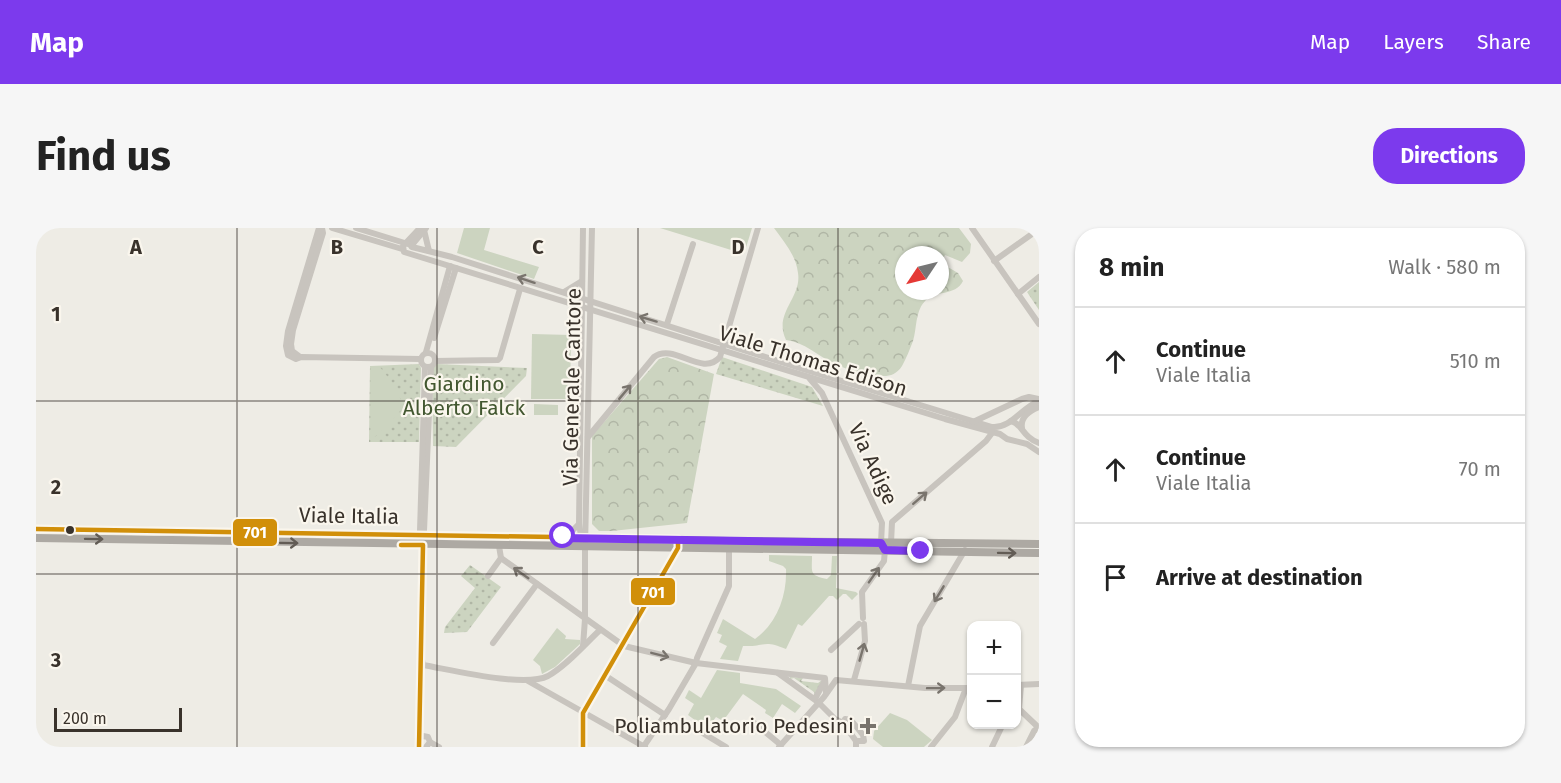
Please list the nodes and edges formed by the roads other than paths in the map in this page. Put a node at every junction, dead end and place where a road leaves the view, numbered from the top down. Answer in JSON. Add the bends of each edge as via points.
{"nodes":[{"id":1,"x":321,"y":228,"type":"edge"},
{"id":2,"x":332,"y":228,"type":"edge"},
{"id":3,"x":356,"y":228,"type":"edge"},
{"id":4,"x":583,"y":228,"type":"edge"},
{"id":5,"x":592,"y":228,"type":"edge"},
{"id":6,"x":758,"y":228,"type":"edge"},
{"id":7,"x":972,"y":228,"type":"edge"},
{"id":8,"x":423,"y":229,"type":"edge"},
{"id":9,"x":1039,"y":229,"type":"edge"},
{"id":10,"x":693,"y":244,"type":"dead end"},
{"id":11,"x":408,"y":248,"type":"junction"},
{"id":12,"x":429,"y":250,"type":"junction"},
{"id":13,"x":994,"y":261,"type":"junction"},
{"id":14,"x":453,"y":268,"type":"junction"},
{"id":15,"x":1039,"y":277,"type":"edge"},
{"id":16,"x":582,"y":281,"type":"junction"},
{"id":17,"x":520,"y":289,"type":"junction"},
{"id":18,"x":564,"y":292,"type":"junction"},
{"id":19,"x":1018,"y":294,"type":"junction"},
{"id":20,"x":582,"y":298,"type":"junction"},
{"id":21,"x":590,"y":300,"type":"junction"},
{"id":22,"x":582,"y":307,"type":"junction"},
{"id":23,"x":615,"y":308,"type":"junction"},
{"id":24,"x":590,"y":310,"type":"junction"},
{"id":25,"x":612,"y":317,"type":"junction"},
{"id":26,"x":667,"y":324,"type":"junction"},
{"id":27,"x":1039,"y":324,"type":"edge"},
{"id":28,"x":723,"y":347,"type":"junction"},
{"id":29,"x":428,"y":352,"type":"junction"},
{"id":30,"x":420,"y":359,"type":"junction"},
{"id":31,"x":430,"y":365,"type":"junction"},
{"id":32,"x":807,"y":377,"type":"junction"},
{"id":33,"x":832,"y":378,"type":"junction"},
{"id":34,"x":825,"y":382,"type":"junction"},
{"id":35,"x":822,"y":393,"type":"junction"},
{"id":36,"x":1035,"y":400,"type":"edge"},
{"id":37,"x":1039,"y":407,"type":"edge"},
{"id":38,"x":973,"y":422,"type":"junction"},
{"id":39,"x":1008,"y":422,"type":"junction"},
{"id":40,"x":1023,"y":432,"type":"junction"},
{"id":41,"x":992,"y":433,"type":"junction"},
{"id":42,"x":588,"y":437,"type":"junction"},
{"id":43,"x":1005,"y":437,"type":"junction"},
{"id":44,"x":1039,"y":443,"type":"edge"},
{"id":45,"x":1039,"y":452,"type":"edge"},
{"id":46,"x":586,"y":515,"type":"junction"},
{"id":47,"x":892,"y":522,"type":"junction"},
{"id":48,"x":882,"y":523,"type":"junction"},
{"id":49,"x":579,"y":524,"type":"junction"},
{"id":50,"x":36,"y":529,"type":"edge"},
{"id":51,"x":422,"y":535,"type":"junction"},
{"id":52,"x":36,"y":538,"type":"edge"},
{"id":53,"x":560,"y":538,"type":"junction"},
{"id":54,"x":625,"y":539,"type":"junction"},
{"id":55,"x":678,"y":539,"type":"junction"},
{"id":56,"x":498,"y":540,"type":"junction"},
{"id":57,"x":584,"y":541,"type":"junction"},
{"id":58,"x":729,"y":544,"type":"junction"},
{"id":59,"x":1039,"y":544,"type":"edge"},
{"id":60,"x":423,"y":545,"type":"junction"},
{"id":61,"x":886,"y":545,"type":"junction"},
{"id":62,"x":678,"y":548,"type":"junction"},
{"id":63,"x":966,"y":548,"type":"junction"},
{"id":64,"x":1039,"y":554,"type":"edge"},
{"id":65,"x":501,"y":558,"type":"junction"},
{"id":66,"x":488,"y":576,"type":"dead end"},
{"id":67,"x":537,"y":584,"type":"junction"},
{"id":68,"x":585,"y":619,"type":"junction"},
{"id":69,"x":862,"y":622,"type":"junction"},
{"id":70,"x":600,"y":630,"type":"junction"},
{"id":71,"x":493,"y":643,"type":"dead end"},
{"id":72,"x":583,"y":646,"type":"junction"},
{"id":73,"x":624,"y":646,"type":"junction"},
{"id":74,"x":831,"y":650,"type":"dead end"},
{"id":75,"x":422,"y":659,"type":"junction"},
{"id":76,"x":696,"y":663,"type":"junction"},
{"id":77,"x":548,"y":676,"type":"junction"},
{"id":78,"x":606,"y":676,"type":"junction"},
{"id":79,"x":789,"y":677,"type":"junction"},
{"id":80,"x":826,"y":680,"type":"junction"},
{"id":81,"x":854,"y":680,"type":"junction"},
{"id":82,"x":527,"y":681,"type":"junction"},
{"id":83,"x":1039,"y":684,"type":"edge"},
{"id":84,"x":1021,"y":685,"type":"edge"},
{"id":85,"x":909,"y":686,"type":"junction"},
{"id":86,"x":967,"y":688,"type":"edge"},
{"id":87,"x":541,"y":689,"type":"junction"},
{"id":88,"x":967,"y":692,"type":"edge"},
{"id":89,"x":826,"y":693,"type":"junction"},
{"id":90,"x":815,"y":701,"type":"junction"},
{"id":91,"x":1021,"y":712,"type":"edge"},
{"id":92,"x":584,"y":713,"type":"junction"},
{"id":93,"x":665,"y":715,"type":"junction"},
{"id":94,"x":420,"y":718,"type":"junction"},
{"id":95,"x":753,"y":722,"type":"dead end"},
{"id":96,"x":843,"y":723,"type":"junction"},
{"id":97,"x":1039,"y":728,"type":"edge"},
{"id":98,"x":1001,"y":729,"type":"edge"},
{"id":99,"x":701,"y":732,"type":"dead end"},
{"id":100,"x":427,"y":742,"type":"edge"},
{"id":101,"x":419,"y":744,"type":"edge"},
{"id":102,"x":857,"y":745,"type":"edge"},
{"id":103,"x":780,"y":746,"type":"edge"},
{"id":104,"x":439,"y":747,"type":"edge"},
{"id":105,"x":583,"y":747,"type":"edge"},
{"id":106,"x":645,"y":747,"type":"edge"},
{"id":107,"x":726,"y":747,"type":"edge"},
{"id":108,"x":932,"y":747,"type":"edge"},
{"id":109,"x":992,"y":747,"type":"edge"},
{"id":110,"x":1026,"y":747,"type":"edge"}],
"edges":[{"from":1,"to":30,"type":"street","via":[[323,233],[293,330],[292,351],[301,357]]},
{"from":2,"to":11,"type":"street","name":"Viale Thomas Edison"},
{"from":3,"to":11,"type":"street","name":"Viale Thomas Edison"},
{"from":4,"to":16,"type":"street","name":"Via Generale Cantore"},
{"from":5,"to":21,"type":"street","name":"Via Generale Cantore"},
{"from":6,"to":28,"type":"street"},
{"from":7,"to":13,"type":"street"},
{"from":8,"to":11,"type":"street"},
{"from":8,"to":12,"type":"street"},
{"from":9,"to":13,"type":"street"},
{"from":10,"to":26,"type":"street"},
{"from":11,"to":12,"type":"street","name":"Viale Thomas Edison"},
{"from":11,"to":14,"type":"street","name":"Viale Thomas Edison"},
{"from":18,"to":12,"type":"street","name":"Viale Thomas Edison","one_way":true},
{"from":13,"to":19,"type":"street"},
{"from":14,"to":17,"type":"street","name":"Viale Thomas Edison"},
{"from":14,"to":29,"type":"street"},
{"from":15,"to":19,"type":"street"},
{"from":16,"to":18,"type":"street"},
{"from":16,"to":20,"type":"street","name":"Via Generale Cantore"},
{"from":17,"to":22,"type":"street","name":"Viale Thomas Edison"},
{"from":17,"to":31,"type":"street","via":[[498,360]]},
{"from":18,"to":20,"type":"street","name":"Viale Thomas Edison"},
{"from":19,"to":27,"type":"street"},
{"from":20,"to":21,"type":"street","name":"Viale Thomas Edison"},
{"from":20,"to":22,"type":"street","name":"Via Generale Cantore"},
{"from":21,"to":23,"type":"street","name":"Viale Thomas Edison"},
{"from":21,"to":24,"type":"street","name":"Via Generale Cantore"},
{"from":22,"to":24,"type":"street","name":"Viale Thomas Edison"},
{"from":22,"to":49,"type":"street","name":"Via Generale Cantore"},
{"from":23,"to":25,"type":"street"},
{"from":26,"to":23,"type":"street","name":"Viale Thomas Edison","one_way":true},
{"from":24,"to":25,"type":"street","name":"Viale Thomas Edison"},
{"from":24,"to":42,"type":"street","name":"Via Generale Cantore"},
{"from":25,"to":28,"type":"street","name":"Viale Thomas Edison"},
{"from":26,"to":28,"type":"street","name":"Viale Thomas Edison"},
{"from":28,"to":32,"type":"street","name":"Viale Thomas Edison"},
{"from":28,"to":33,"type":"street","name":"Viale Thomas Edison"},
{"from":42,"to":28,"type":"street","one_way":true,"via":[[658,353],[708,364],[717,361]]},
{"from":29,"to":30,"type":"street"},
{"from":29,"to":31,"type":"street","via":[[433,355]]},
{"from":30,"to":31,"type":"street"},
{"from":31,"to":51,"type":"street"},
{"from":32,"to":34,"type":"street","name":"Viale Thomas Edison"},
{"from":32,"to":35,"type":"street","name":"Via Adige"},
{"from":33,"to":34,"type":"street"},
{"from":33,"to":38,"type":"street","name":"Viale Thomas Edison"},
{"from":34,"to":35,"type":"street"},
{"from":34,"to":41,"type":"street","name":"Viale Thomas Edison"},
{"from":35,"to":48,"type":"street","name":"Via Adige"},
{"from":36,"to":38,"type":"street"},
{"from":36,"to":39,"type":"street"},
{"from":37,"to":40,"type":"street","via":[[1023,418]]},
{"from":38,"to":39,"type":"street","name":"Viale Thomas Edison","via":[[996,428]]},
{"from":39,"to":40,"type":"street","via":[[1019,424]]},
{"from":39,"to":43,"type":"street","via":[[1002,430]]},
{"from":40,"to":44,"type":"street"},
{"from":41,"to":43,"type":"street","name":"Viale Thomas Edison"},
{"from":47,"to":41,"type":"street","one_way":true},
{"from":42,"to":46,"type":"street","name":"Via Generale Cantore"},
{"from":43,"to":45,"type":"street","name":"Viale Thomas Edison"},
{"from":46,"to":54,"type":"street","name":"Viale Italia","via":[[595,535]]},
{"from":46,"to":57,"type":"street","name":"Via Generale Cantore"},
{"from":47,"to":48,"type":"street"},
{"from":47,"to":61,"type":"street"},
{"from":48,"to":61,"type":"street","name":"Via Adige"},
{"from":49,"to":53,"type":"street"},
{"from":49,"to":57,"type":"street","name":"Via Generale Cantore"},
{"from":50,"to":51,"type":"main road","name":"Viale Italia"},
{"from":51,"to":56,"type":"main road","name":"Viale Italia"},
{"from":51,"to":60,"type":"street"},
{"from":52,"to":60,"type":"main road","name":"Viale Italia","one_way":true},
{"from":53,"to":56,"type":"main road","name":"Viale Italia"},
{"from":53,"to":57,"type":"main road","name":"Viale Italia"},
{"from":54,"to":55,"type":"main road","name":"Viale Italia"},
{"from":54,"to":57,"type":"main road","name":"Viale Italia"},
{"from":55,"to":58,"type":"main road","name":"Viale Italia"},
{"from":55,"to":62,"type":"street"},
{"from":56,"to":57,"type":"main road","name":"Viale Italia"},
{"from":56,"to":60,"type":"main road","name":"Viale Italia"},
{"from":56,"to":65,"type":"street"},
{"from":57,"to":62,"type":"main road","name":"Viale Italia"},
{"from":57,"to":68,"type":"street","name":"Via Generale Cantore"},
{"from":58,"to":61,"type":"main road","name":"Viale Italia"},
{"from":58,"to":62,"type":"main road","name":"Viale Italia"},
{"from":58,"to":76,"type":"street","via":[[729,586]]},
{"from":59,"to":63,"type":"main road","name":"Viale Italia"},
{"from":60,"to":75,"type":"street"},
{"from":61,"to":63,"type":"main road","name":"Viale Italia"},
{"from":69,"to":61,"type":"street","one_way":true,"via":[[864,587],[884,561]]},
{"from":62,"to":73,"type":"street"},
{"from":63,"to":64,"type":"main road","name":"Viale Italia","one_way":true},
{"from":63,"to":85,"type":"street","one_way":true,"via":[[920,626]]},
{"from":65,"to":66,"type":"street"},
{"from":67,"to":65,"type":"street","one_way":true},
{"from":67,"to":68,"type":"street"},
{"from":67,"to":71,"type":"street"},
{"from":68,"to":70,"type":"street"},
{"from":68,"to":72,"type":"street","name":"Via Generale Cantore"},
{"from":69,"to":74,"type":"street"},
{"from":81,"to":69,"type":"street","one_way":true,"via":[[865,641]]},
{"from":70,"to":72,"type":"street"},
{"from":70,"to":73,"type":"street"},
{"from":72,"to":77,"type":"street"},
{"from":73,"to":76,"type":"street","one_way":true},
{"from":73,"to":78,"type":"street"},
{"from":75,"to":82,"type":"street","via":[[423,665]]},
{"from":75,"to":94,"type":"street"},
{"from":76,"to":79,"type":"street"},
{"from":76,"to":93,"type":"street"},
{"from":77,"to":82,"type":"street"},
{"from":77,"to":87,"type":"street"},
{"from":78,"to":92,"type":"street"},
{"from":78,"to":93,"type":"street"},
{"from":79,"to":80,"type":"street"},
{"from":79,"to":90,"type":"street"},
{"from":80,"to":89,"type":"street"},
{"from":80,"to":90,"type":"street"},
{"from":81,"to":85,"type":"street"},
{"from":81,"to":89,"type":"street","via":[[836,680]]},
{"from":82,"to":87,"type":"street"},
{"from":83,"to":84,"type":"street"},
{"from":85,"to":86,"type":"street","one_way":true},
{"from":87,"to":92,"type":"street"},
{"from":88,"to":108,"type":"street","via":[[955,717]]},
{"from":89,"to":90,"type":"street"},
{"from":90,"to":96,"type":"street"},
{"from":90,"to":103,"type":"street"},
{"from":91,"to":97,"type":"street"},
{"from":92,"to":105,"type":"street"},
{"from":92,"to":106,"type":"street"},
{"from":93,"to":106,"type":"street"},
{"from":94,"to":100,"type":"street"},
{"from":94,"to":101,"type":"street"},
{"from":95,"to":103,"type":"street"},
{"from":96,"to":102,"type":"street"},
{"from":96,"to":102,"type":"street","via":[[845,719],[851,720],[863,735],[864,741]]},
{"from":97,"to":110,"type":"street"},
{"from":98,"to":109,"type":"street"},
{"from":99,"to":107,"type":"street"},
{"from":100,"to":101,"type":"street","via":[[421,736]]},
{"from":100,"to":104,"type":"street"}]}
